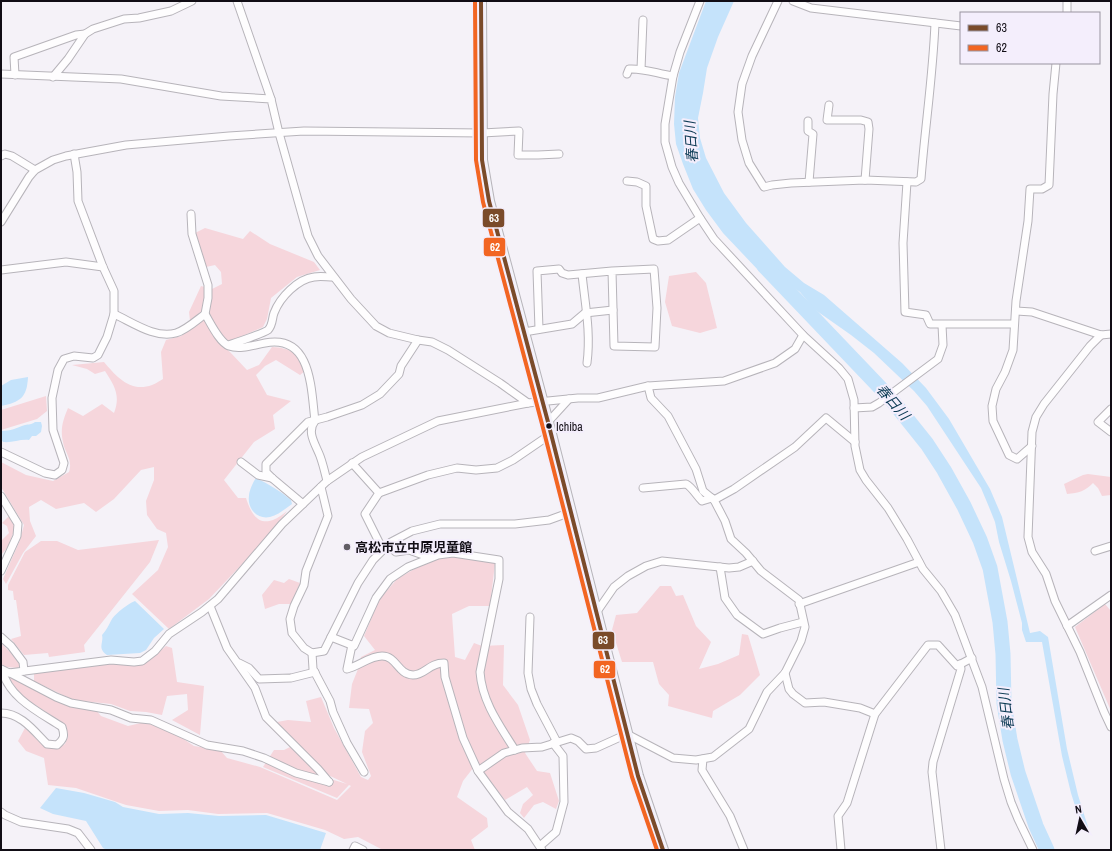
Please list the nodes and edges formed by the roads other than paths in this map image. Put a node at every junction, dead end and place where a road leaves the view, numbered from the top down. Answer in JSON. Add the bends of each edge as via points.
{"nodes":[{"id":1,"x":192,"y":1,"type":"edge"},
{"id":2,"x":237,"y":1,"type":"edge"},
{"id":3,"x":482,"y":1,"type":"edge"},
{"id":4,"x":700,"y":1,"type":"edge"},
{"id":5,"x":778,"y":1,"type":"edge"},
{"id":6,"x":793,"y":1,"type":"edge"},
{"id":7,"x":1067,"y":1,"type":"edge"},
{"id":8,"x":1067,"y":12,"type":"edge"},
{"id":9,"x":643,"y":20,"type":"dead end"},
{"id":10,"x":935,"y":23,"type":"junction"},
{"id":11,"x":960,"y":26,"type":"edge"},
{"id":12,"x":85,"y":34,"type":"junction"},
{"id":13,"x":1056,"y":64,"type":"edge"},
{"id":14,"x":641,"y":69,"type":"junction"},
{"id":15,"x":1,"y":74,"type":"edge"},
{"id":16,"x":626,"y":74,"type":"dead end"},
{"id":17,"x":15,"y":75,"type":"junction"},
{"id":18,"x":53,"y":76,"type":"junction"},
{"id":19,"x":673,"y":76,"type":"junction"},
{"id":20,"x":271,"y":99,"type":"junction"},
{"id":21,"x":829,"y":105,"type":"dead end"},
{"id":22,"x":808,"y":121,"type":"dead end"},
{"id":23,"x":279,"y":133,"type":"junction"},
{"id":24,"x":482,"y":133,"type":"junction"},
{"id":25,"x":74,"y":154,"type":"junction"},
{"id":26,"x":559,"y":154,"type":"dead end"},
{"id":27,"x":1,"y":156,"type":"edge"},
{"id":28,"x":35,"y":170,"type":"junction"},
{"id":29,"x":865,"y":180,"type":"junction"},
{"id":30,"x":627,"y":181,"type":"dead end"},
{"id":31,"x":809,"y":182,"type":"junction"},
{"id":32,"x":907,"y":182,"type":"junction"},
{"id":33,"x":191,"y":214,"type":"dead end"},
{"id":34,"x":700,"y":218,"type":"junction"},
{"id":35,"x":1,"y":222,"type":"edge"},
{"id":36,"x":103,"y":267,"type":"junction"},
{"id":37,"x":1,"y":270,"type":"edge"},
{"id":38,"x":612,"y":271,"type":"junction"},
{"id":39,"x":582,"y":274,"type":"junction"},
{"id":40,"x":333,"y":277,"type":"junction"},
{"id":41,"x":613,"y":310,"type":"junction"},
{"id":42,"x":1016,"y":311,"type":"junction"},
{"id":43,"x":585,"y":313,"type":"junction"},
{"id":44,"x":114,"y":314,"type":"junction"},
{"id":45,"x":205,"y":314,"type":"junction"},
{"id":46,"x":1014,"y":324,"type":"junction"},
{"id":47,"x":942,"y":325,"type":"junction"},
{"id":48,"x":539,"y":329,"type":"junction"},
{"id":49,"x":524,"y":332,"type":"junction"},
{"id":50,"x":1101,"y":334,"type":"junction"},
{"id":51,"x":1111,"y":334,"type":"edge"},
{"id":52,"x":803,"y":335,"type":"junction"},
{"id":53,"x":418,"y":340,"type":"junction"},
{"id":54,"x":228,"y":345,"type":"junction"},
{"id":55,"x":587,"y":363,"type":"dead end"},
{"id":56,"x":648,"y":386,"type":"junction"},
{"id":57,"x":569,"y":399,"type":"junction"},
{"id":58,"x":542,"y":402,"type":"junction"},
{"id":59,"x":528,"y":403,"type":"junction"},
{"id":60,"x":854,"y":408,"type":"junction"},
{"id":61,"x":1111,"y":409,"type":"edge"},
{"id":62,"x":315,"y":421,"type":"junction"},
{"id":63,"x":548,"y":422,"type":"junction"},
{"id":64,"x":1111,"y":432,"type":"edge"},
{"id":65,"x":551,"y":434,"type":"junction"},
{"id":66,"x":855,"y":442,"type":"junction"},
{"id":67,"x":1032,"y":446,"type":"junction"},
{"id":68,"x":1,"y":452,"type":"edge"},
{"id":69,"x":241,"y":462,"type":"dead end"},
{"id":70,"x":352,"y":463,"type":"junction"},
{"id":71,"x":272,"y":478,"type":"junction"},
{"id":72,"x":327,"y":481,"type":"junction"},
{"id":73,"x":321,"y":487,"type":"junction"},
{"id":74,"x":643,"y":488,"type":"dead end"},
{"id":75,"x":379,"y":493,"type":"junction"},
{"id":76,"x":1,"y":496,"type":"edge"},
{"id":77,"x":713,"y":499,"type":"junction"},
{"id":78,"x":303,"y":504,"type":"junction"},
{"id":79,"x":571,"y":512,"type":"junction"},
{"id":80,"x":1111,"y":546,"type":"edge"},
{"id":81,"x":385,"y":547,"type":"junction"},
{"id":82,"x":1095,"y":551,"type":"dead end"},
{"id":83,"x":438,"y":554,"type":"junction"},
{"id":84,"x":753,"y":561,"type":"junction"},
{"id":85,"x":919,"y":562,"type":"junction"},
{"id":86,"x":720,"y":567,"type":"junction"},
{"id":87,"x":1,"y":571,"type":"edge"},
{"id":88,"x":1111,"y":595,"type":"edge"},
{"id":89,"x":800,"y":604,"type":"junction"},
{"id":90,"x":210,"y":606,"type":"junction"},
{"id":91,"x":596,"y":613,"type":"junction"},
{"id":92,"x":530,"y":617,"type":"dead end"},
{"id":93,"x":803,"y":622,"type":"junction"},
{"id":94,"x":1067,"y":626,"type":"junction"},
{"id":95,"x":1,"y":637,"type":"edge"},
{"id":96,"x":331,"y":637,"type":"junction"},
{"id":97,"x":352,"y":645,"type":"junction"},
{"id":98,"x":312,"y":653,"type":"junction"},
{"id":99,"x":972,"y":658,"type":"junction"},
{"id":100,"x":237,"y":662,"type":"junction"},
{"id":101,"x":960,"y":664,"type":"junction"},
{"id":102,"x":2,"y":669,"type":"edge"},
{"id":103,"x":24,"y":671,"type":"junction"},
{"id":104,"x":315,"y":672,"type":"junction"},
{"id":105,"x":10,"y":673,"type":"junction"},
{"id":106,"x":785,"y":673,"type":"junction"},
{"id":107,"x":1,"y":713,"type":"edge"},
{"id":108,"x":875,"y":714,"type":"junction"},
{"id":109,"x":1111,"y":727,"type":"edge"},
{"id":110,"x":627,"y":734,"type":"junction"},
{"id":111,"x":555,"y":743,"type":"junction"},
{"id":112,"x":515,"y":750,"type":"junction"},
{"id":113,"x":703,"y":759,"type":"junction"},
{"id":114,"x":478,"y":771,"type":"junction"},
{"id":115,"x":364,"y":772,"type":"dead end"},
{"id":116,"x":1,"y":812,"type":"edge"},
{"id":117,"x":541,"y":848,"type":"edge"},
{"id":118,"x":91,"y":850,"type":"edge"},
{"id":119,"x":353,"y":850,"type":"edge"},
{"id":120,"x":363,"y":850,"type":"edge"},
{"id":121,"x":663,"y":850,"type":"edge"},
{"id":122,"x":744,"y":850,"type":"edge"},
{"id":123,"x":841,"y":850,"type":"edge"},
{"id":124,"x":941,"y":850,"type":"edge"},
{"id":125,"x":1033,"y":850,"type":"edge"}],
"edges":[{"from":1,"to":12,"type":"street","via":[[171,11],[112,22]]},
{"from":2,"to":20,"type":"street"},
{"from":3,"to":24,"type":"main road"},
{"from":4,"to":19,"type":"street"},
{"from":5,"to":31,"type":"street","via":[[742,84],[738,112],[742,140],[749,164],[764,187]]},
{"from":6,"to":10,"type":"street","via":[[811,8]]},
{"from":7,"to":8,"type":"street"},
{"from":9,"to":14,"type":"street"},
{"from":10,"to":11,"type":"street"},
{"from":10,"to":32,"type":"street","via":[[934,64],[921,179]]},
{"from":12,"to":17,"type":"street","via":[[14,57]]},
{"from":12,"to":18,"type":"street"},
{"from":13,"to":42,"type":"street","via":[[1049,185],[1030,189]]},
{"from":14,"to":16,"type":"street","via":[[629,69]]},
{"from":14,"to":19,"type":"street"},
{"from":15,"to":17,"type":"street"},
{"from":17,"to":18,"type":"street"},
{"from":18,"to":20,"type":"street","via":[[120,79],[221,96]]},
{"from":19,"to":34,"type":"street","via":[[665,142],[679,183]]},
{"from":20,"to":23,"type":"street"},
{"from":21,"to":29,"type":"street","via":[[827,120],[868,122]]},
{"from":22,"to":31,"type":"street","via":[[808,131],[813,134]]},
{"from":23,"to":24,"type":"street"},
{"from":23,"to":25,"type":"street","via":[[126,146]]},
{"from":23,"to":40,"type":"street","via":[[308,236]]},
{"from":24,"to":26,"type":"street","via":[[519,131],[518,155]]},
{"from":24,"to":49,"type":"main road","via":[[482,160],[489,201]]},
{"from":25,"to":28,"type":"street","via":[[53,160]]},
{"from":25,"to":36,"type":"street","via":[[78,201]]},
{"from":27,"to":28,"type":"street","via":[[12,156]]},
{"from":28,"to":35,"type":"street","via":[[28,177]]},
{"from":29,"to":31,"type":"street"},
{"from":29,"to":32,"type":"street"},
{"from":30,"to":34,"type":"street","via":[[646,186],[646,206],[653,239],[668,240]]},
{"from":32,"to":47,"type":"street","via":[[903,243],[905,312],[926,315],[930,324]]},
{"from":33,"to":45,"type":"street","via":[[192,234],[208,284]]},
{"from":34,"to":52,"type":"street","via":[[714,239]]},
{"from":36,"to":37,"type":"street","via":[[66,262]]},
{"from":36,"to":44,"type":"street","via":[[114,291]]},
{"from":38,"to":39,"type":"street"},
{"from":38,"to":41,"type":"street"},
{"from":38,"to":41,"type":"street","via":[[654,269],[657,314],[655,347],[614,346]]},
{"from":39,"to":43,"type":"street"},
{"from":39,"to":48,"type":"street","via":[[568,276],[558,269],[537,271]]},
{"from":40,"to":53,"type":"street","via":[[376,326],[390,334]]},
{"from":40,"to":54,"type":"street","via":[[307,278],[285,294],[278,304],[268,330]]},
{"from":41,"to":43,"type":"street"},
{"from":42,"to":46,"type":"street"},
{"from":42,"to":50,"type":"street","via":[[1032,312]]},
{"from":43,"to":48,"type":"street","via":[[572,324]]},
{"from":43,"to":55,"type":"street","via":[[589,344]]},
{"from":44,"to":45,"type":"street","via":[[149,331],[164,335],[177,333]]},
{"from":44,"to":68,"type":"street","via":[[98,355],[93,358],[74,356],[64,359],[58,370],[52,398],[53,430],[64,463],[62,470],[55,476]]},
{"from":45,"to":54,"type":"street"},
{"from":46,"to":47,"type":"street"},
{"from":46,"to":67,"type":"street","via":[[1013,350],[996,388],[992,406],[993,421],[1009,455],[1017,459]]},
{"from":47,"to":60,"type":"street","via":[[943,345],[938,359],[872,407]]},
{"from":48,"to":49,"type":"street"},
{"from":49,"to":58,"type":"main road"},
{"from":50,"to":51,"type":"street"},
{"from":50,"to":67,"type":"street","via":[[1048,398],[1036,417]]},
{"from":52,"to":56,"type":"street","via":[[795,349],[775,363],[724,381]]},
{"from":52,"to":60,"type":"street","via":[[848,379]]},
{"from":53,"to":59,"type":"street","via":[[432,342],[448,350]]},
{"from":53,"to":62,"type":"street","via":[[401,366],[399,374],[380,394],[362,405]]},
{"from":54,"to":62,"type":"street","via":[[240,348],[282,342],[293,347],[305,361],[308,370]]},
{"from":56,"to":57,"type":"street","via":[[598,398]]},
{"from":56,"to":77,"type":"street","via":[[651,398],[668,416],[696,469],[703,491]]},
{"from":57,"to":58,"type":"street"},
{"from":57,"to":63,"type":"street"},
{"from":58,"to":59,"type":"street"},
{"from":58,"to":63,"type":"main road"},
{"from":59,"to":70,"type":"street","via":[[438,421]]},
{"from":60,"to":66,"type":"street"},
{"from":61,"to":64,"type":"street","via":[[1098,422]]},
{"from":62,"to":71,"type":"street","via":[[308,422],[266,464],[266,472]]},
{"from":62,"to":72,"type":"street","via":[[311,425],[311,434]]},
{"from":63,"to":65,"type":"main road"},
{"from":65,"to":75,"type":"street","via":[[497,468],[458,468],[428,475]]},
{"from":65,"to":79,"type":"main road"},
{"from":66,"to":77,"type":"street","via":[[826,418],[795,447],[734,489]]},
{"from":66,"to":85,"type":"street","via":[[860,470],[888,508]]},
{"from":67,"to":94,"type":"street","via":[[1028,538],[1032,552],[1046,574]]},
{"from":69,"to":71,"type":"street","via":[[258,475]]},
{"from":70,"to":72,"type":"street"},
{"from":70,"to":75,"type":"street"},
{"from":71,"to":78,"type":"street"},
{"from":72,"to":73,"type":"street"},
{"from":73,"to":78,"type":"street"},
{"from":73,"to":98,"type":"street","via":[[328,516],[290,619],[292,633],[304,648]]},
{"from":74,"to":77,"type":"street","via":[[686,484],[702,501]]},
{"from":75,"to":81,"type":"street","via":[[364,514]]},
{"from":76,"to":87,"type":"street","via":[[18,524],[17,536]]},
{"from":77,"to":84,"type":"street","via":[[731,539]]},
{"from":78,"to":90,"type":"street","via":[[282,524]]},
{"from":79,"to":81,"type":"street","via":[[549,520],[515,524],[440,524],[412,531]]},
{"from":79,"to":91,"type":"main road"},
{"from":80,"to":82,"type":"street"},
{"from":81,"to":83,"type":"street","via":[[396,552],[409,550],[423,555]]},
{"from":81,"to":96,"type":"street","via":[[358,583]]},
{"from":83,"to":97,"type":"street","via":[[408,567],[390,579],[376,598],[354,646]]},
{"from":83,"to":112,"type":"street","via":[[453,553],[499,560],[499,579],[480,672],[484,694],[492,712]]},
{"from":84,"to":86,"type":"street","via":[[740,567]]},
{"from":84,"to":89,"type":"street","via":[[761,571],[799,600]]},
{"from":85,"to":89,"type":"street"},
{"from":85,"to":99,"type":"street","via":[[946,599]]},
{"from":86,"to":91,"type":"street","via":[[662,561],[646,566],[614,587]]},
{"from":86,"to":93,"type":"street","via":[[724,598],[737,615],[763,634]]},
{"from":88,"to":94,"type":"street"},
{"from":89,"to":93,"type":"street"},
{"from":90,"to":100,"type":"street","via":[[227,648]]},
{"from":90,"to":103,"type":"street","via":[[169,634],[155,651],[142,661],[111,660]]},
{"from":91,"to":110,"type":"main road"},
{"from":92,"to":111,"type":"street","via":[[528,673],[531,689]]},
{"from":93,"to":106,"type":"street","via":[[805,627],[801,641]]},
{"from":94,"to":109,"type":"street"},
{"from":95,"to":103,"type":"street","via":[[23,662]]},
{"from":96,"to":97,"type":"street"},
{"from":96,"to":98,"type":"street","via":[[324,651]]},
{"from":97,"to":114,"type":"street","via":[[347,669],[382,656],[393,660],[403,673],[411,675],[419,674],[436,663],[444,663],[445,677],[463,738]]},
{"from":98,"to":104,"type":"street"},
{"from":99,"to":101,"type":"street"},
{"from":99,"to":125,"type":"street","via":[[986,700],[1004,779],[1018,819]]},
{"from":100,"to":104,"type":"street","via":[[249,668],[260,679],[291,678]]},
{"from":100,"to":105,"type":"street","via":[[255,688],[266,717],[329,782],[296,773],[243,751],[206,746],[151,720],[131,718],[111,710],[71,703]]},
{"from":101,"to":108,"type":"street","via":[[957,666],[938,645],[928,645]]},
{"from":101,"to":124,"type":"street","via":[[962,669],[933,762]]},
{"from":102,"to":105,"type":"street"},
{"from":102,"to":107,"type":"street","via":[[8,686],[20,698],[62,727],[63,740],[57,745],[47,744],[28,724],[17,717]]},
{"from":103,"to":105,"type":"street"},
{"from":104,"to":115,"type":"street","via":[[347,743]]},
{"from":106,"to":108,"type":"street","via":[[789,689],[805,703],[824,702],[860,708]]},
{"from":106,"to":113,"type":"street","via":[[767,692],[749,729],[713,757]]},
{"from":108,"to":123,"type":"street","via":[[847,803],[838,816]]},
{"from":110,"to":111,"type":"street","via":[[596,748],[586,749],[571,738]]},
{"from":110,"to":113,"type":"street","via":[[673,758]]},
{"from":110,"to":121,"type":"main road"},
{"from":111,"to":112,"type":"street"},
{"from":111,"to":117,"type":"street","via":[[563,756],[564,802],[556,832]]},
{"from":112,"to":114,"type":"street","via":[[504,753]]},
{"from":113,"to":122,"type":"street","via":[[702,770],[730,816]]},
{"from":114,"to":117,"type":"street","via":[[508,812],[528,829]]},
{"from":116,"to":118,"type":"street","via":[[21,822],[68,829],[78,833]]},
{"from":119,"to":120,"type":"street","via":[[355,846]]}]}
